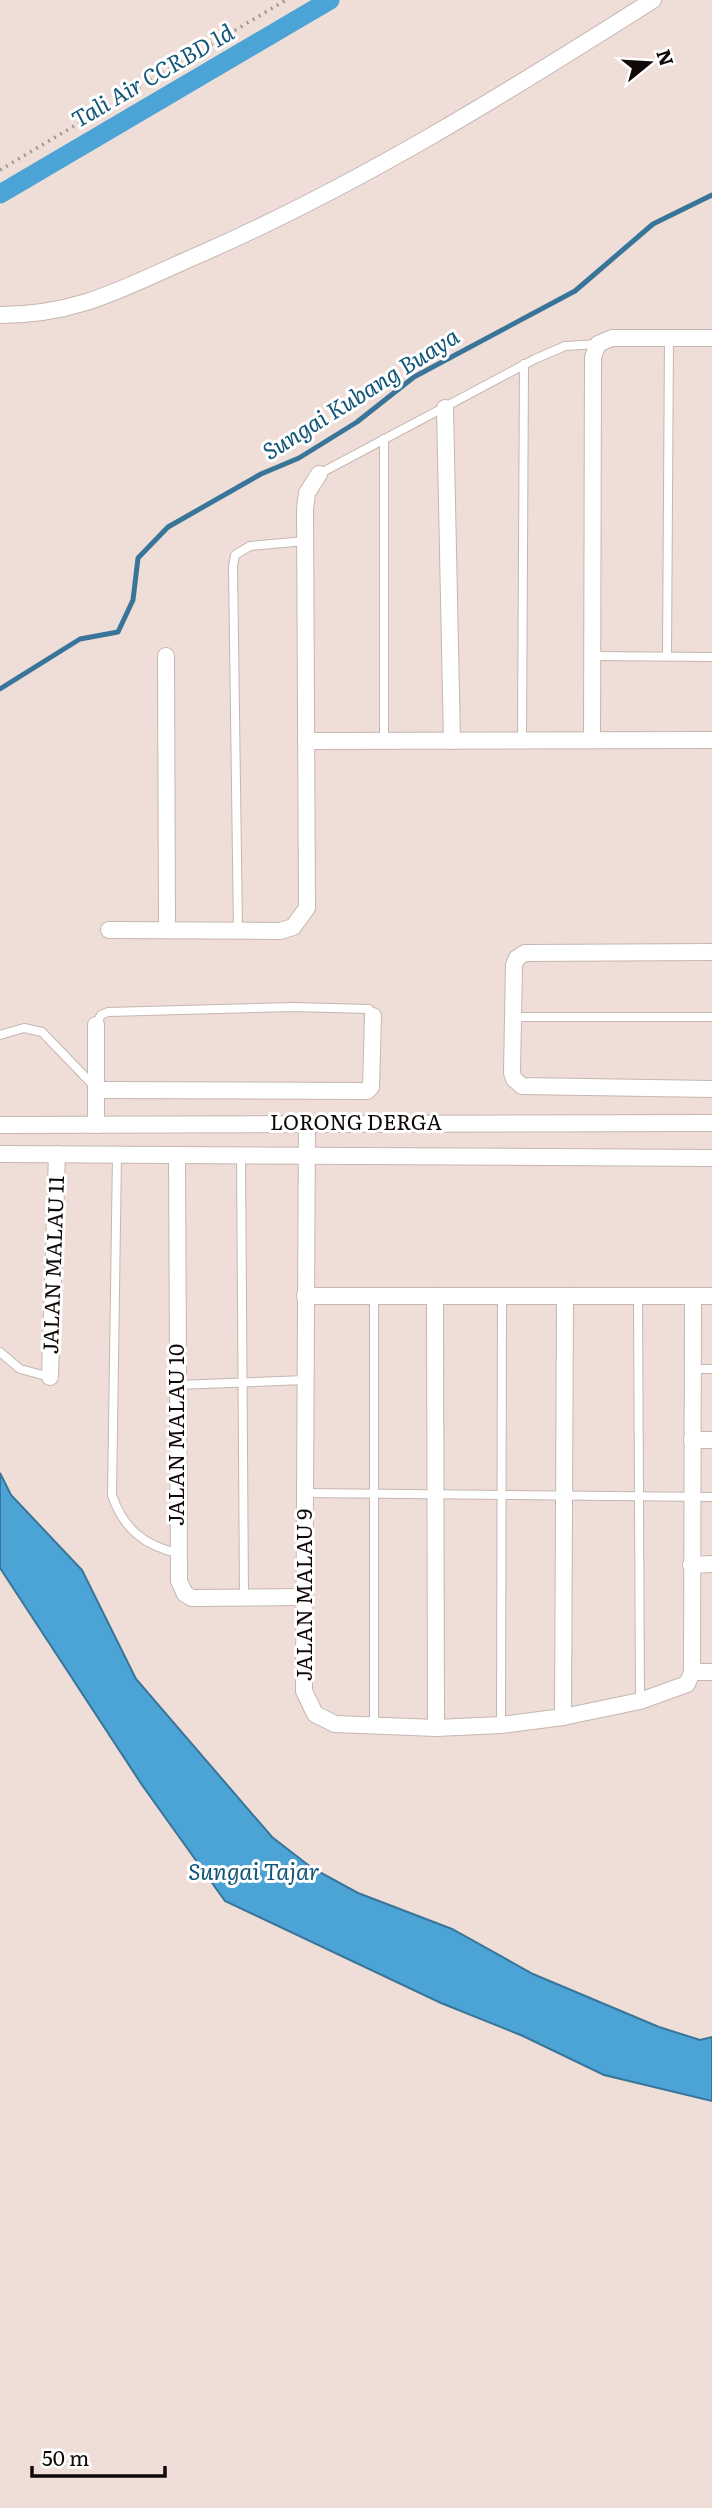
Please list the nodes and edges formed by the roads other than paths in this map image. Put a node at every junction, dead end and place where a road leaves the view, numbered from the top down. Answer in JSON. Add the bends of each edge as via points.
{"nodes":[{"id":1,"x":653,"y":0,"type":"edge"},
{"id":2,"x":0,"y":315,"type":"edge"},
{"id":3,"x":669,"y":338,"type":"junction"},
{"id":4,"x":712,"y":338,"type":"edge"},
{"id":5,"x":598,"y":344,"type":"junction"},
{"id":6,"x":524,"y":364,"type":"junction"},
{"id":7,"x":445,"y":408,"type":"junction"},
{"id":8,"x":384,"y":439,"type":"junction"},
{"id":9,"x":319,"y":474,"type":"joint"},
{"id":10,"x":305,"y":541,"type":"junction"},
{"id":11,"x":667,"y":655,"type":"junction"},
{"id":12,"x":166,"y":656,"type":"dead end"},
{"id":13,"x":591,"y":656,"type":"junction"},
{"id":14,"x":712,"y":657,"type":"edge"},
{"id":15,"x":592,"y":740,"type":"junction"},
{"id":16,"x":712,"y":740,"type":"edge"},
{"id":17,"x":306,"y":741,"type":"junction"},
{"id":18,"x":384,"y":741,"type":"junction"},
{"id":19,"x":452,"y":741,"type":"junction"},
{"id":20,"x":522,"y":741,"type":"junction"},
{"id":21,"x":167,"y":929,"type":"junction"},
{"id":22,"x":109,"y":930,"type":"dead end"},
{"id":23,"x":238,"y":931,"type":"junction"},
{"id":24,"x":712,"y":952,"type":"edge"},
{"id":25,"x":373,"y":1016,"type":"joint"},
{"id":26,"x":512,"y":1017,"type":"junction"},
{"id":27,"x":712,"y":1017,"type":"edge"},
{"id":28,"x":96,"y":1025,"type":"joint"},
{"id":29,"x":0,"y":1035,"type":"edge"},
{"id":30,"x":712,"y":1089,"type":"edge"},
{"id":31,"x":97,"y":1090,"type":"junction"},
{"id":32,"x":307,"y":1122,"type":"junction"},
{"id":33,"x":712,"y":1123,"type":"edge"},
{"id":34,"x":0,"y":1125,"type":"edge"},
{"id":35,"x":96,"y":1125,"type":"junction"},
{"id":36,"x":0,"y":1154,"type":"edge"},
{"id":37,"x":57,"y":1154,"type":"junction"},
{"id":38,"x":117,"y":1155,"type":"junction"},
{"id":39,"x":177,"y":1155,"type":"junction"},
{"id":40,"x":241,"y":1155,"type":"junction"},
{"id":41,"x":306,"y":1156,"type":"junction"},
{"id":42,"x":712,"y":1158,"type":"edge"},
{"id":43,"x":305,"y":1296,"type":"junction"},
{"id":44,"x":374,"y":1296,"type":"junction"},
{"id":45,"x":435,"y":1296,"type":"junction"},
{"id":46,"x":502,"y":1296,"type":"junction"},
{"id":47,"x":565,"y":1296,"type":"junction"},
{"id":48,"x":638,"y":1296,"type":"junction"},
{"id":49,"x":693,"y":1296,"type":"junction"},
{"id":50,"x":712,"y":1296,"type":"edge"},
{"id":51,"x":0,"y":1352,"type":"edge"},
{"id":52,"x":692,"y":1369,"type":"junction"},
{"id":53,"x":712,"y":1369,"type":"edge"},
{"id":54,"x":50,"y":1377,"type":"joint"},
{"id":55,"x":305,"y":1380,"type":"junction"},
{"id":56,"x":243,"y":1382,"type":"junction"},
{"id":57,"x":177,"y":1385,"type":"junction"},
{"id":58,"x":692,"y":1440,"type":"junction"},
{"id":59,"x":712,"y":1440,"type":"edge"},
{"id":60,"x":305,"y":1493,"type":"junction"},
{"id":61,"x":374,"y":1493,"type":"junction"},
{"id":62,"x":564,"y":1493,"type":"junction"},
{"id":63,"x":502,"y":1494,"type":"junction"},
{"id":64,"x":435,"y":1495,"type":"junction"},
{"id":65,"x":639,"y":1495,"type":"junction"},
{"id":66,"x":691,"y":1496,"type":"junction"},
{"id":67,"x":712,"y":1497,"type":"edge"},
{"id":68,"x":178,"y":1553,"type":"junction"},
{"id":69,"x":712,"y":1564,"type":"edge"},
{"id":70,"x":691,"y":1565,"type":"junction"},
{"id":71,"x":304,"y":1597,"type":"junction"},
{"id":72,"x":244,"y":1598,"type":"junction"},
{"id":73,"x":692,"y":1672,"type":"junction"},
{"id":74,"x":712,"y":1672,"type":"edge"},
{"id":75,"x":640,"y":1701,"type":"junction"},
{"id":76,"x":563,"y":1717,"type":"junction"},
{"id":77,"x":501,"y":1725,"type":"junction"},
{"id":78,"x":374,"y":1726,"type":"junction"},
{"id":79,"x":436,"y":1728,"type":"junction"}],
"edges":[{"from":1,"to":2,"type":"street","via":[[409,151],[270,223],[83,306],[36,315]]},
{"from":3,"to":4,"type":"street"},
{"from":3,"to":5,"type":"street","via":[[612,338]]},
{"from":3,"to":11,"type":"lane"},
{"from":5,"to":6,"type":"lane","via":[[565,346]]},
{"from":5,"to":13,"type":"street","via":[[593,357]]},
{"from":6,"to":7,"type":"lane"},
{"from":6,"to":20,"type":"lane"},
{"from":7,"to":8,"type":"lane"},
{"from":7,"to":19,"type":"street"},
{"from":8,"to":9,"type":"lane"},
{"from":8,"to":18,"type":"lane"},
{"from":9,"to":10,"type":"street","via":[[307,493]]},
{"from":10,"to":17,"type":"street"},
{"from":10,"to":23,"type":"lane","via":[[250,546],[235,555],[233,566]]},
{"from":11,"to":13,"type":"lane"},
{"from":11,"to":14,"type":"lane"},
{"from":12,"to":21,"type":"street"},
{"from":13,"to":15,"type":"street"},
{"from":15,"to":16,"type":"street"},
{"from":15,"to":20,"type":"street"},
{"from":17,"to":18,"type":"street"},
{"from":17,"to":23,"type":"street","via":[[307,908],[293,926],[280,931]]},
{"from":18,"to":19,"type":"street"},
{"from":19,"to":20,"type":"street"},
{"from":21,"to":22,"type":"street"},
{"from":21,"to":23,"type":"street"},
{"from":24,"to":26,"type":"street","via":[[525,953],[514,965]]},
{"from":25,"to":28,"type":"lane","via":[[369,1009],[293,1007],[108,1012]]},
{"from":25,"to":31,"type":"street","via":[[371,1087],[367,1091]]},
{"from":26,"to":27,"type":"lane"},
{"from":26,"to":30,"type":"street","via":[[512,1073],[522,1086]]},
{"from":28,"to":31,"type":"street"},
{"from":29,"to":31,"type":"lane","via":[[24,1028],[42,1032]]},
{"from":31,"to":35,"type":"street"},
{"from":32,"to":33,"type":"street","name":"LORONG DERGA"},
{"from":32,"to":35,"type":"street","name":"LORONG DERGA"},
{"from":32,"to":41,"type":"street","name":"JALAN MALAU 9"},
{"from":34,"to":35,"type":"street","name":"LORONG DERGA"},
{"from":36,"to":37,"type":"street"},
{"from":37,"to":38,"type":"street"},
{"from":37,"to":54,"type":"street","name":"JALAN MALAU 11"},
{"from":38,"to":39,"type":"street"},
{"from":38,"to":68,"type":"lane","via":[[112,1495],[137,1537],[156,1549]]},
{"from":39,"to":40,"type":"street"},
{"from":39,"to":57,"type":"street","name":"JALAN MALAU 10"},
{"from":40,"to":41,"type":"street"},
{"from":40,"to":56,"type":"lane"},
{"from":41,"to":42,"type":"street"},
{"from":41,"to":43,"type":"street","name":"JALAN MALAU 9"},
{"from":43,"to":44,"type":"street"},
{"from":43,"to":55,"type":"street","name":"JALAN MALAU 9"},
{"from":44,"to":45,"type":"street"},
{"from":44,"to":61,"type":"lane"},
{"from":45,"to":46,"type":"street"},
{"from":45,"to":64,"type":"street"},
{"from":46,"to":47,"type":"street"},
{"from":46,"to":63,"type":"lane"},
{"from":47,"to":48,"type":"street"},
{"from":47,"to":62,"type":"street"},
{"from":48,"to":49,"type":"street"},
{"from":48,"to":65,"type":"lane"},
{"from":49,"to":50,"type":"street"},
{"from":49,"to":52,"type":"street"},
{"from":51,"to":54,"type":"lane","via":[[20,1370]]},
{"from":52,"to":53,"type":"lane"},
{"from":52,"to":58,"type":"street"},
{"from":55,"to":56,"type":"lane"},
{"from":55,"to":60,"type":"street","name":"JALAN MALAU 9"},
{"from":56,"to":57,"type":"lane"},
{"from":56,"to":72,"type":"lane"},
{"from":57,"to":68,"type":"street","name":"JALAN MALAU 10"},
{"from":58,"to":59,"type":"street"},
{"from":58,"to":66,"type":"street"},
{"from":60,"to":61,"type":"lane"},
{"from":60,"to":71,"type":"street","name":"JALAN MALAU 9"},
{"from":61,"to":64,"type":"lane"},
{"from":61,"to":78,"type":"lane"},
{"from":62,"to":63,"type":"lane"},
{"from":62,"to":65,"type":"lane"},
{"from":62,"to":76,"type":"street"},
{"from":63,"to":64,"type":"lane"},
{"from":63,"to":77,"type":"lane"},
{"from":64,"to":79,"type":"street"},
{"from":65,"to":66,"type":"lane"},
{"from":65,"to":75,"type":"lane"},
{"from":66,"to":67,"type":"lane"},
{"from":66,"to":70,"type":"street"},
{"from":68,"to":72,"type":"street","name":"JALAN MALAU 10","via":[[178,1580],[186,1594],[192,1598]]},
{"from":69,"to":70,"type":"street"},
{"from":70,"to":73,"type":"street"},
{"from":71,"to":72,"type":"street","name":"JALAN MALAU 10"},
{"from":71,"to":78,"type":"street","name":"JALAN MALAU 9","via":[[304,1691],[308,1704],[323,1720]]},
{"from":73,"to":74,"type":"street"},
{"from":73,"to":75,"type":"street","name":"JALAN MALAU 9","via":[[687,1684]]},
{"from":75,"to":76,"type":"street","name":"JALAN MALAU 9"},
{"from":76,"to":77,"type":"street","name":"JALAN MALAU 9"},
{"from":77,"to":79,"type":"street","name":"JALAN MALAU 9"},
{"from":78,"to":79,"type":"street","name":"JALAN MALAU 9"}]}
